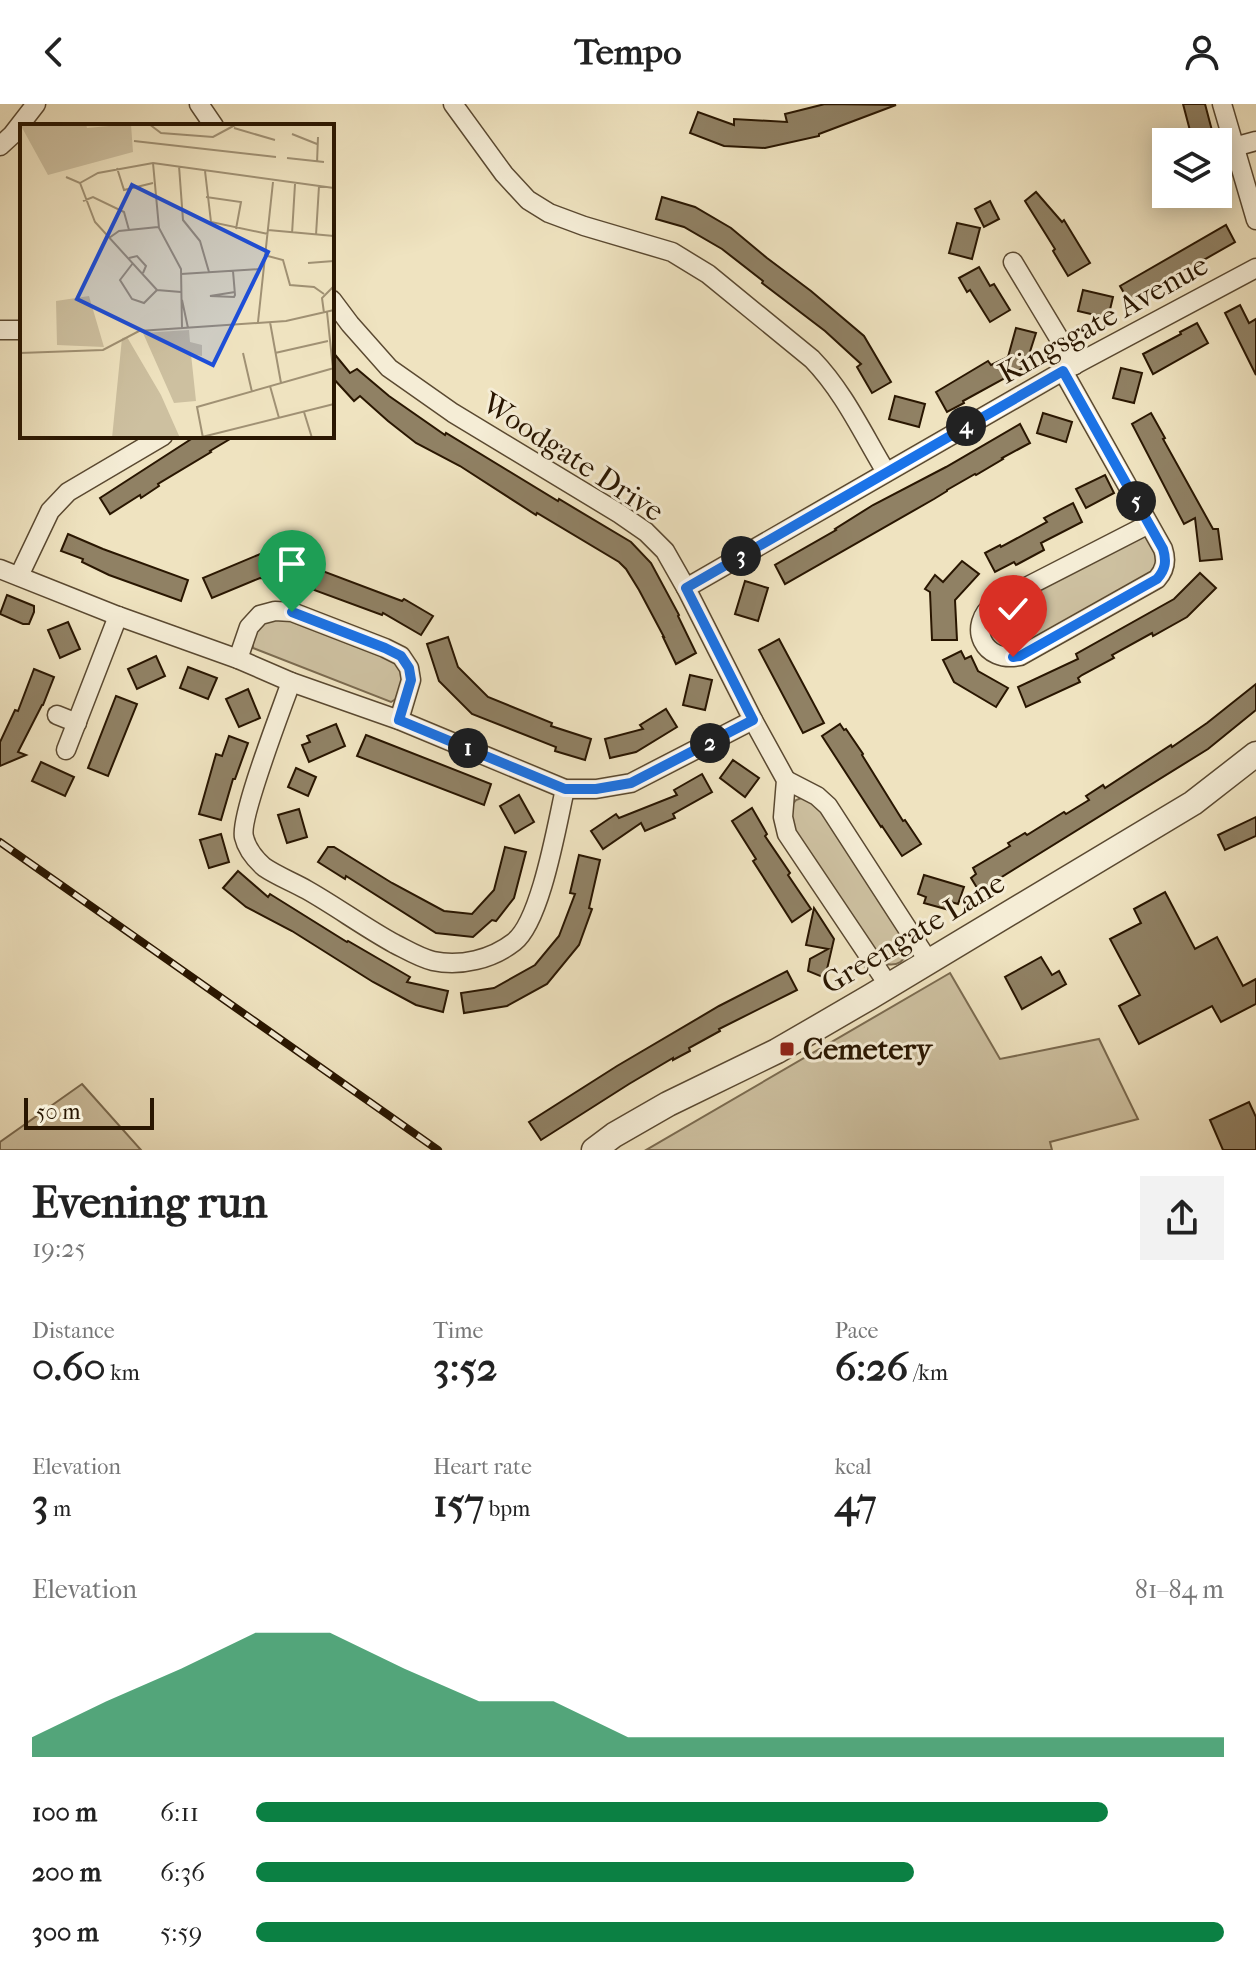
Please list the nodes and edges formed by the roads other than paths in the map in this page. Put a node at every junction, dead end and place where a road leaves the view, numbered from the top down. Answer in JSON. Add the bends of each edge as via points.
{"nodes":[{"id":1,"x":36,"y":104,"type":"edge"},
{"id":2,"x":199,"y":104,"type":"edge"},
{"id":3,"x":453,"y":104,"type":"edge"},
{"id":4,"x":1222,"y":104,"type":"edge"},
{"id":5,"x":21,"y":124,"type":"edge"},
{"id":6,"x":213,"y":124,"type":"edge"},
{"id":7,"x":20,"y":125,"type":"edge"},
{"id":8,"x":1256,"y":141,"type":"edge"},
{"id":9,"x":0,"y":146,"type":"edge"},
{"id":10,"x":1234,"y":147,"type":"junction"},
{"id":11,"x":1256,"y":220,"type":"edge"},
{"id":12,"x":1010,"y":258,"type":"dead end"},
{"id":13,"x":1256,"y":268,"type":"edge"},
{"id":14,"x":339,"y":323,"type":"edge"},
{"id":15,"x":1069,"y":368,"type":"junction"},
{"id":16,"x":139,"y":443,"type":"edge"},
{"id":17,"x":886,"y":472,"type":"junction"},
{"id":18,"x":1149,"y":524,"type":"junction"},
{"id":19,"x":0,"y":569,"type":"edge"},
{"id":20,"x":19,"y":576,"type":"junction"},
{"id":21,"x":686,"y":588,"type":"junction"},
{"id":22,"x":118,"y":616,"type":"junction"},
{"id":23,"x":238,"y":659,"type":"junction"},
{"id":24,"x":291,"y":682,"type":"junction"},
{"id":25,"x":57,"y":715,"type":"dead end"},
{"id":26,"x":399,"y":720,"type":"junction"},
{"id":27,"x":753,"y":720,"type":"junction"},
{"id":28,"x":77,"y":723,"type":"junction"},
{"id":29,"x":66,"y":750,"type":"dead end"},
{"id":30,"x":1256,"y":754,"type":"edge"},
{"id":31,"x":786,"y":780,"type":"junction"},
{"id":32,"x":565,"y":789,"type":"junction"},
{"id":33,"x":929,"y":962,"type":"junction"},
{"id":34,"x":889,"y":986,"type":"junction"},
{"id":35,"x":594,"y":1150,"type":"edge"}],
"edges":[{"from":1,"to":5,"type":"street"},
{"from":2,"to":6,"type":"street"},
{"from":3,"to":17,"type":"street","via":[[528,200],[584,226],[672,252],[708,274],[812,359],[838,391]]},
{"from":4,"to":10,"type":"street"},
{"from":7,"to":9,"type":"street"},
{"from":8,"to":10,"type":"street"},
{"from":10,"to":11,"type":"street"},
{"from":12,"to":15,"type":"street"},
{"from":13,"to":15,"type":"street","name":"Kingsgate Avenue"},
{"from":14,"to":21,"type":"street","name":"Woodgate Drive","via":[[389,368],[453,413],[646,532],[665,551]]},
{"from":15,"to":17,"type":"street","name":"Kingsgate Avenue"},
{"from":15,"to":18,"type":"street"},
{"from":16,"to":20,"type":"street","via":[[68,492],[50,511]]},
{"from":17,"to":21,"type":"street","name":"Kingsgate Avenue"},
{"from":18,"to":18,"type":"street","via":[[1165,557],[1157,579],[1020,656],[999,656],[985,645],[979,628],[995,603]]},
{"from":19,"to":20,"type":"street"},
{"from":20,"to":22,"type":"street"},
{"from":21,"to":27,"type":"street","name":"Woodgate Drive"},
{"from":22,"to":23,"type":"street"},
{"from":22,"to":28,"type":"street"},
{"from":23,"to":24,"type":"street"},
{"from":23,"to":26,"type":"street","via":[[249,627],[260,615],[292,612],[401,656],[411,680]]},
{"from":24,"to":26,"type":"street"},
{"from":24,"to":32,"type":"street","via":[[247,809],[243,835],[251,854],[362,926],[435,962],[472,962],[516,941],[532,918]]},
{"from":25,"to":28,"type":"street"},
{"from":26,"to":32,"type":"street"},
{"from":27,"to":31,"type":"street","name":"Woodgate Drive"},
{"from":27,"to":32,"type":"street","via":[[631,783]]},
{"from":28,"to":29,"type":"street"},
{"from":30,"to":33,"type":"street","name":"Greengate Lane","via":[[1193,803]]},
{"from":31,"to":33,"type":"street","via":[[828,806]]},
{"from":31,"to":34,"type":"street","via":[[787,834]]},
{"from":33,"to":34,"type":"street","name":"Greengate Lane"},
{"from":34,"to":35,"type":"street","name":"Greengate Lane","via":[[777,1051],[668,1104]]}]}
